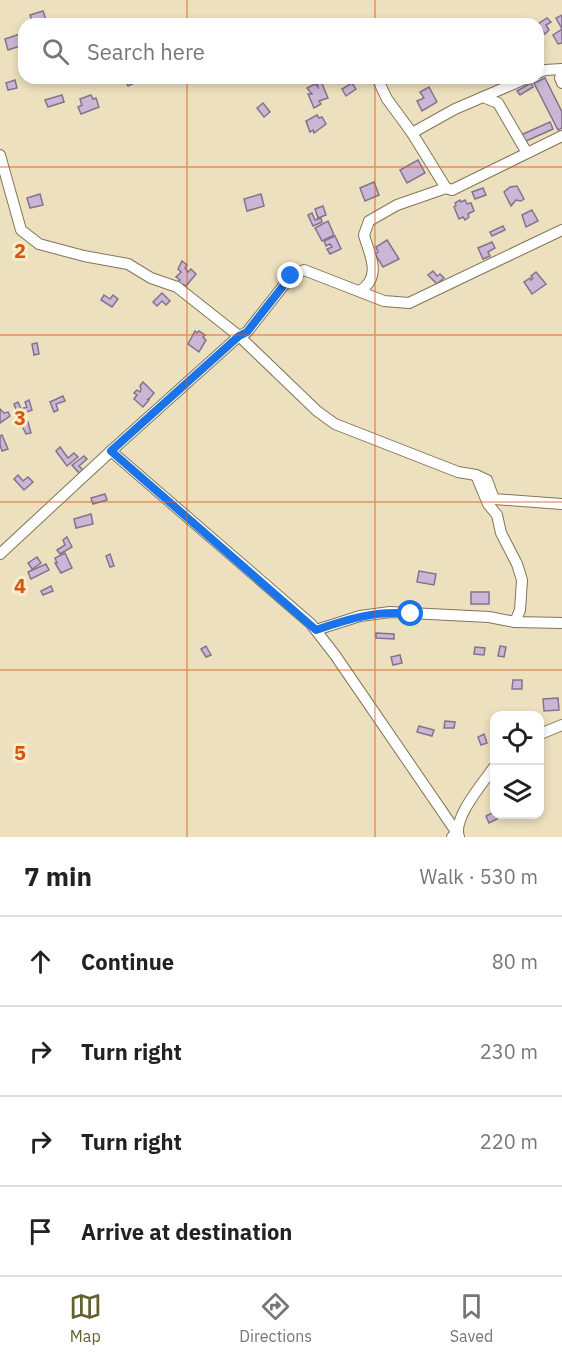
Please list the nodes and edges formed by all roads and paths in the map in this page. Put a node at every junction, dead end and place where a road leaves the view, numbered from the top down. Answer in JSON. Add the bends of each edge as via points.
{"nodes":[{"id":1,"x":544,"y":70,"type":"edge"},
{"id":2,"x":562,"y":70,"type":"edge"},
{"id":3,"x":562,"y":83,"type":"edge"},
{"id":4,"x":380,"y":84,"type":"edge"},
{"id":5,"x":513,"y":84,"type":"edge"},
{"id":6,"x":483,"y":97,"type":"junction"},
{"id":7,"x":412,"y":133,"type":"junction"},
{"id":8,"x":562,"y":136,"type":"edge"},
{"id":9,"x":527,"y":153,"type":"junction"},
{"id":10,"x":0,"y":155,"type":"edge"},
{"id":11,"x":446,"y":188,"type":"junction"},
{"id":12,"x":562,"y":230,"type":"edge"},
{"id":13,"x":360,"y":291,"type":"junction"},
{"id":14,"x":239,"y":336,"type":"junction"},
{"id":15,"x":111,"y":451,"type":"junction"},
{"id":16,"x":476,"y":475,"type":"junction"},
{"id":17,"x":562,"y":504,"type":"edge"},
{"id":18,"x":0,"y":554,"type":"edge"},
{"id":19,"x":515,"y":622,"type":"junction"},
{"id":20,"x":562,"y":623,"type":"edge"},
{"id":21,"x":316,"y":630,"type":"junction"},
{"id":22,"x":562,"y":725,"type":"edge"},
{"id":23,"x":544,"y":732,"type":"edge"},
{"id":24,"x":490,"y":774,"type":"edge"},
{"id":25,"x":456,"y":836,"type":"edge"}],
"edges":[{"from":1,"to":2,"type":"street"},
{"from":2,"to":3,"type":"street"},
{"from":4,"to":7,"type":"street"},
{"from":5,"to":6,"type":"street"},
{"from":6,"to":7,"type":"street"},
{"from":6,"to":9,"type":"street","via":[[498,103]]},
{"from":7,"to":11,"type":"street"},
{"from":8,"to":9,"type":"street"},
{"from":9,"to":11,"type":"street","via":[[452,190]]},
{"from":10,"to":14,"type":"street","via":[[21,230],[39,244],[128,264],[177,287]]},
{"from":11,"to":13,"type":"street","via":[[397,205],[369,221],[363,235],[374,261],[372,276]]},
{"from":12,"to":13,"type":"street","via":[[408,303],[384,301]]},
{"from":13,"to":14,"type":"street","via":[[304,270],[291,276],[247,332]]},
{"from":14,"to":15,"type":"street"},
{"from":14,"to":16,"type":"street","via":[[317,411],[335,423],[458,472]]},
{"from":15,"to":18,"type":"street"},
{"from":15,"to":21,"type":"street"},
{"from":16,"to":17,"type":"street","via":[[487,480],[494,499]]},
{"from":16,"to":19,"type":"street","via":[[497,515],[522,580]]},
{"from":19,"to":20,"type":"street"},
{"from":19,"to":21,"type":"street","via":[[390,612],[360,616]]},
{"from":21,"to":25,"type":"street"},
{"from":22,"to":23,"type":"street"},
{"from":24,"to":25,"type":"street","via":[[461,816]]}]}
